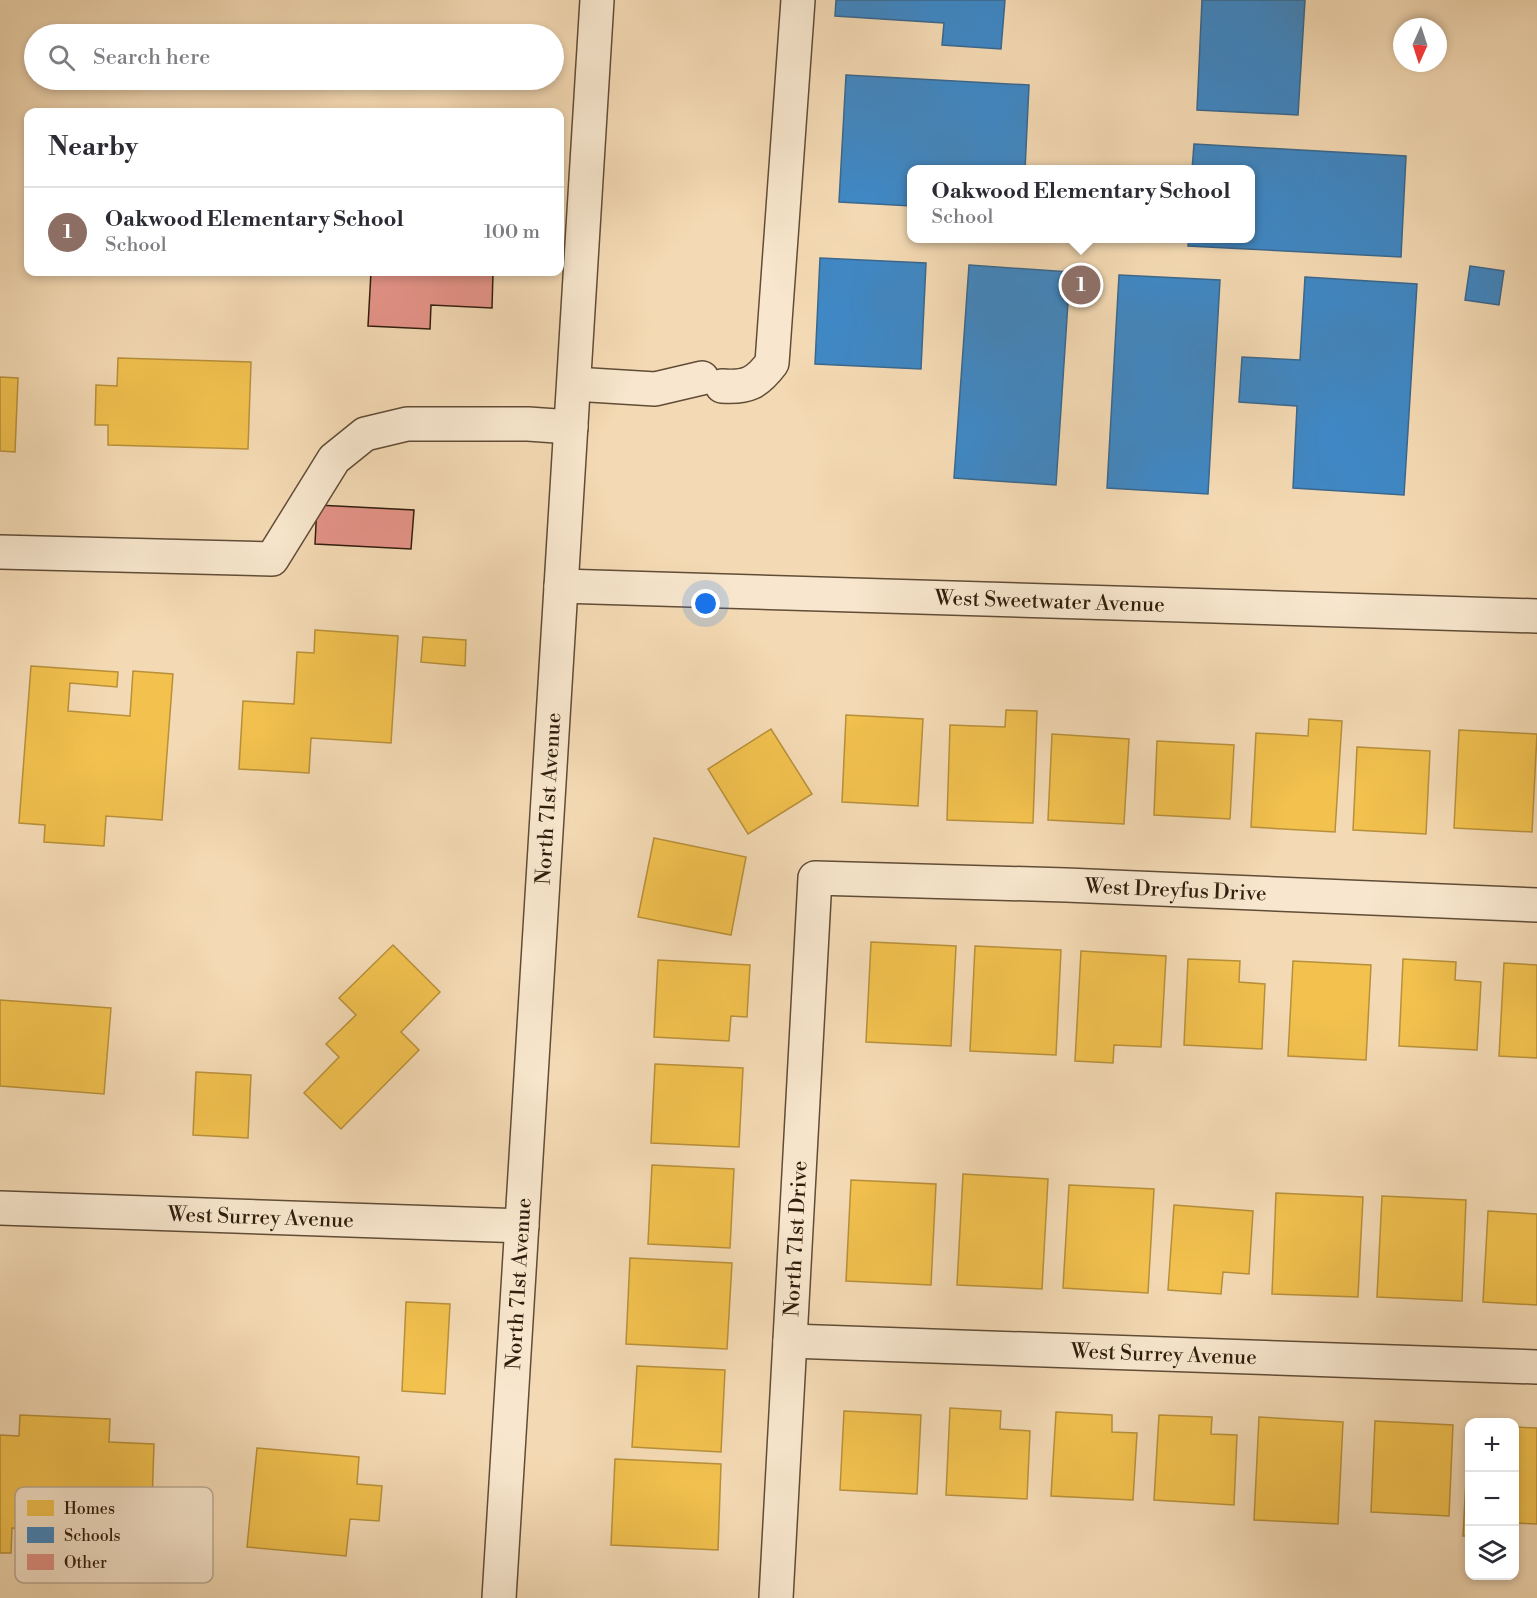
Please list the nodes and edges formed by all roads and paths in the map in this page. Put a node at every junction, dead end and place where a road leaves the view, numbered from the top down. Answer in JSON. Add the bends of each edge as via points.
{"nodes":[{"id":1,"x":597,"y":0,"type":"edge"},
{"id":2,"x":798,"y":0,"type":"edge"},
{"id":3,"x":574,"y":384,"type":"junction"},
{"id":4,"x":571,"y":427,"type":"junction"},
{"id":5,"x":0,"y":552,"type":"edge"},
{"id":6,"x":561,"y":586,"type":"junction"},
{"id":7,"x":1537,"y":616,"type":"edge"},
{"id":8,"x":815,"y":878,"type":"joint"},
{"id":9,"x":1537,"y":905,"type":"edge"},
{"id":10,"x":0,"y":1208,"type":"edge"},
{"id":11,"x":522,"y":1226,"type":"junction"},
{"id":12,"x":790,"y":1341,"type":"junction"},
{"id":13,"x":1537,"y":1367,"type":"edge"},
{"id":14,"x":499,"y":1598,"type":"edge"},
{"id":15,"x":777,"y":1598,"type":"edge"}],
"edges":[{"from":1,"to":3,"type":"street","name":"North 71st Avenue"},
{"from":2,"to":3,"type":"street","via":[[772,363],[760,378],[741,387],[712,382],[655,389]]},
{"from":3,"to":4,"type":"street","name":"North 71st Avenue"},
{"from":4,"to":5,"type":"street","via":[[407,424],[365,434],[334,459],[272,559]]},
{"from":4,"to":6,"type":"street","name":"North 71st Avenue"},
{"from":6,"to":7,"type":"street","name":"West Sweetwater Avenue"},
{"from":6,"to":11,"type":"street","name":"North 71st Avenue"},
{"from":8,"to":9,"type":"street","name":"West Dreyfus Drive"},
{"from":8,"to":12,"type":"street","name":"North 71st Drive"},
{"from":10,"to":11,"type":"street","name":"West Surrey Avenue"},
{"from":11,"to":14,"type":"street","name":"North 71st Avenue"},
{"from":12,"to":13,"type":"street","name":"West Surrey Avenue"},
{"from":12,"to":15,"type":"street","name":"North 71st Drive"}]}
